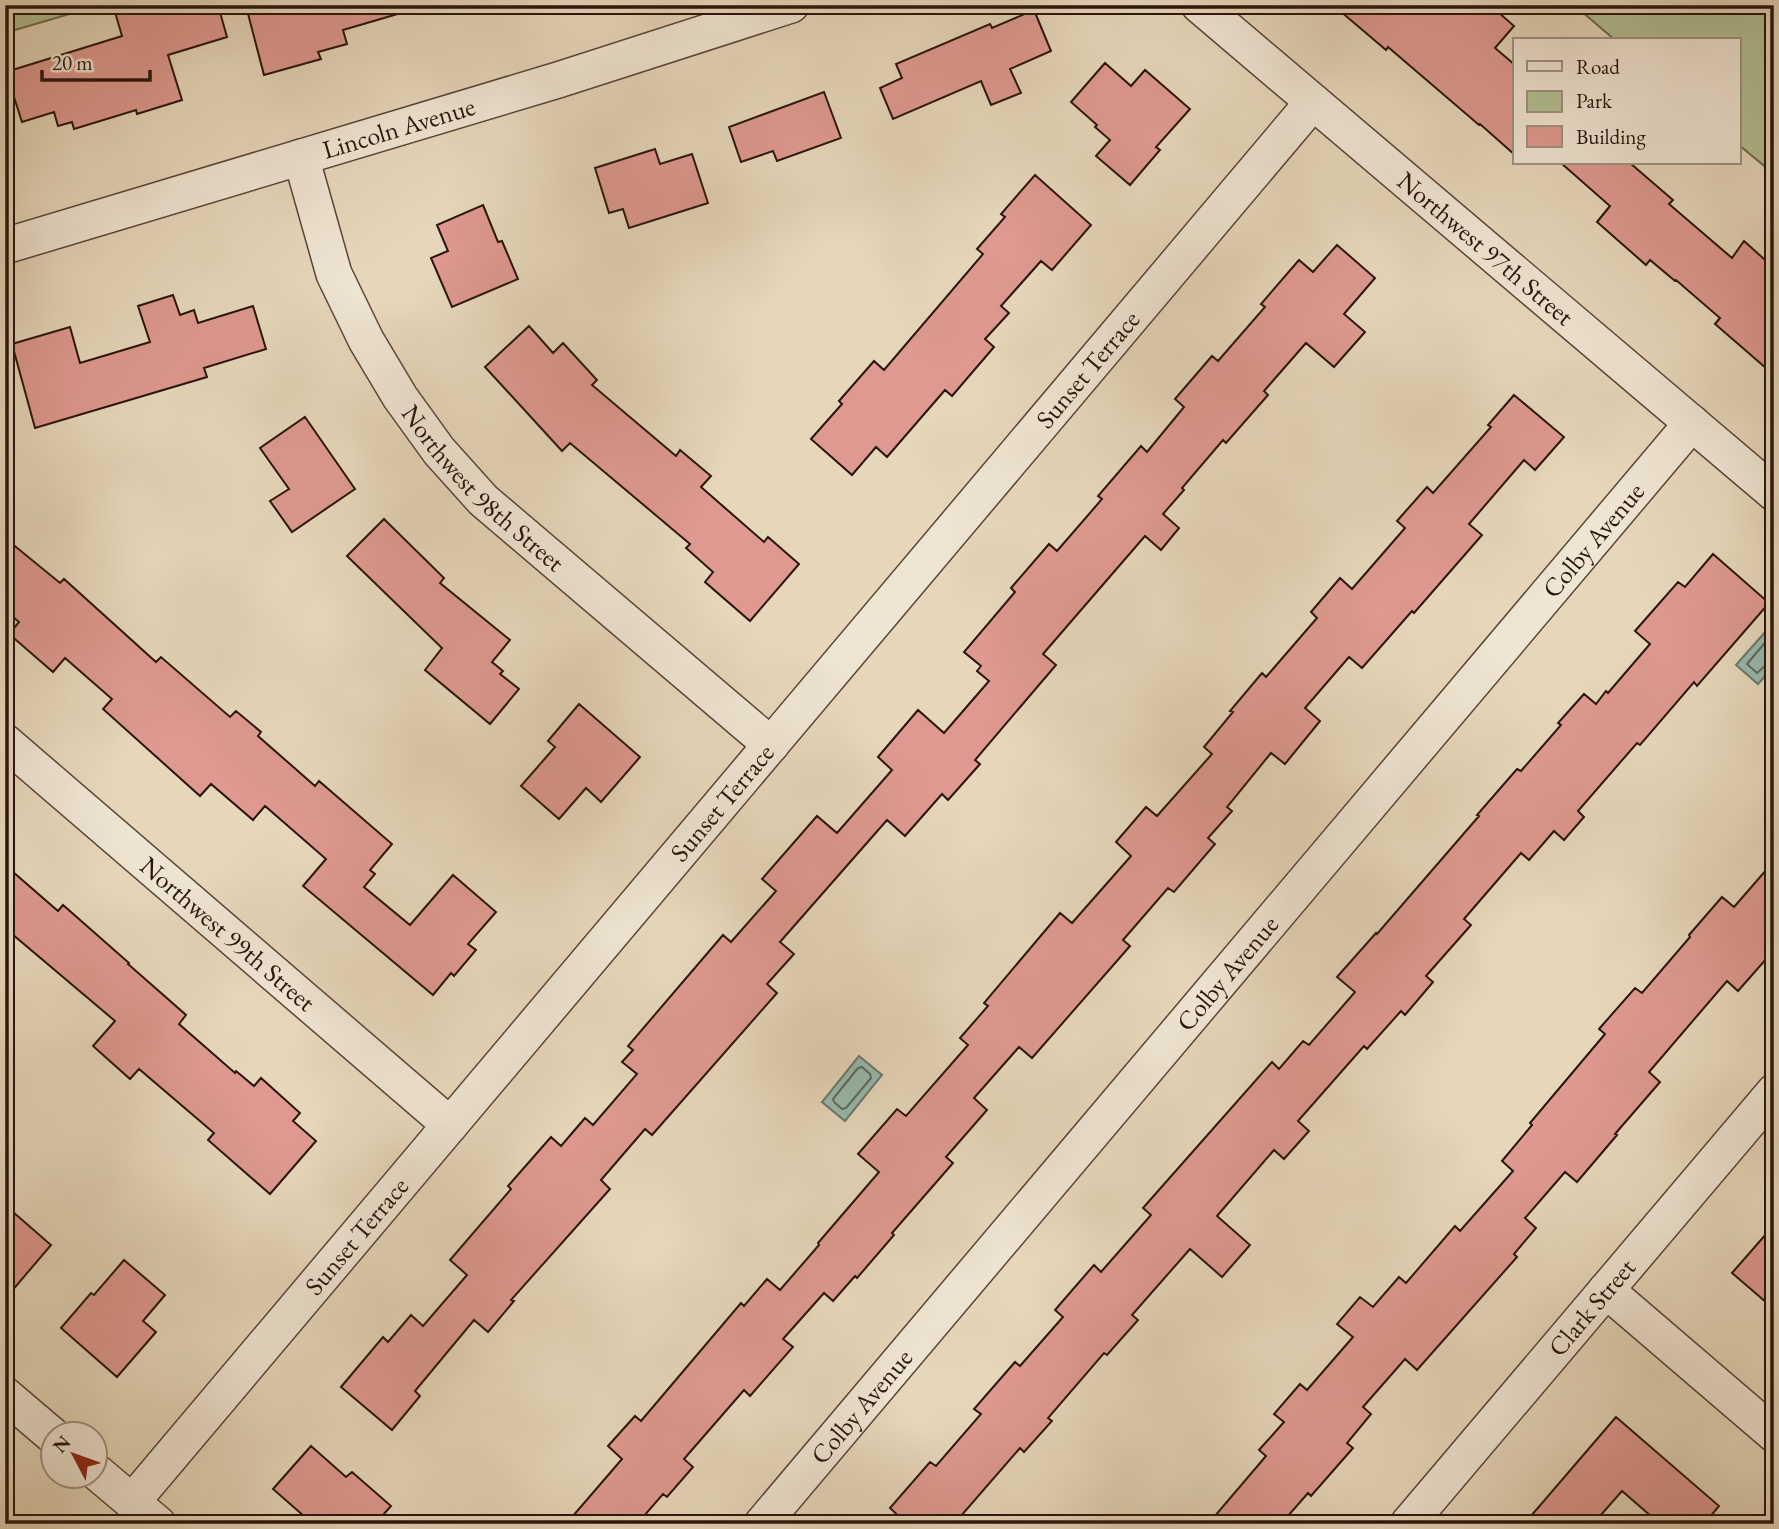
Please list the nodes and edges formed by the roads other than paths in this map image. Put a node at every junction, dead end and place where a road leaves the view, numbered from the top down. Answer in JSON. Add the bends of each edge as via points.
{"nodes":[{"id":1,"x":791,"y":5,"type":"edge"},
{"id":2,"x":1199,"y":5,"type":"edge"},
{"id":3,"x":1313,"y":102,"type":"junction"},
{"id":4,"x":302,"y":157,"type":"junction"},
{"id":5,"x":5,"y":246,"type":"edge"},
{"id":6,"x":1692,"y":423,"type":"junction"},
{"id":7,"x":1774,"y":493,"type":"edge"},
{"id":8,"x":5,"y":742,"type":"edge"},
{"id":9,"x":771,"y":745,"type":"junction"},
{"id":10,"x":1774,"y":1091,"type":"edge"},
{"id":11,"x":450,"y":1125,"type":"junction"},
{"id":12,"x":1606,"y":1290,"type":"junction"},
{"id":13,"x":5,"y":1395,"type":"edge"},
{"id":14,"x":38,"y":1423,"type":"edge"},
{"id":15,"x":1774,"y":1434,"type":"edge"},
{"id":16,"x":108,"y":1482,"type":"edge"},
{"id":17,"x":145,"y":1513,"type":"edge"},
{"id":18,"x":762,"y":1524,"type":"edge"},
{"id":19,"x":1408,"y":1524,"type":"edge"}],
"edges":[{"from":1,"to":4,"type":"street","name":"Lincoln Avenue"},
{"from":2,"to":3,"type":"street","name":"Northwest 97th Street"},
{"from":3,"to":6,"type":"street","name":"Northwest 97th Street"},
{"from":3,"to":9,"type":"street","name":"Sunset Terrace"},
{"from":4,"to":5,"type":"street","name":"Lincoln Avenue"},
{"from":4,"to":9,"type":"street","name":"Northwest 98th Street","via":[[334,274],[366,340],[439,451],[483,500]]},
{"from":6,"to":7,"type":"street","name":"Northwest 97th Street"},
{"from":6,"to":18,"type":"street","name":"Colby Avenue"},
{"from":8,"to":11,"type":"street","name":"Northwest 99th Street"},
{"from":9,"to":11,"type":"street","name":"Sunset Terrace"},
{"from":10,"to":12,"type":"street","name":"Clark Street"},
{"from":11,"to":17,"type":"street","name":"Sunset Terrace"},
{"from":12,"to":15,"type":"street"},
{"from":12,"to":19,"type":"street","name":"Clark Street"},
{"from":13,"to":14,"type":"street"},
{"from":16,"to":17,"type":"street"}]}
